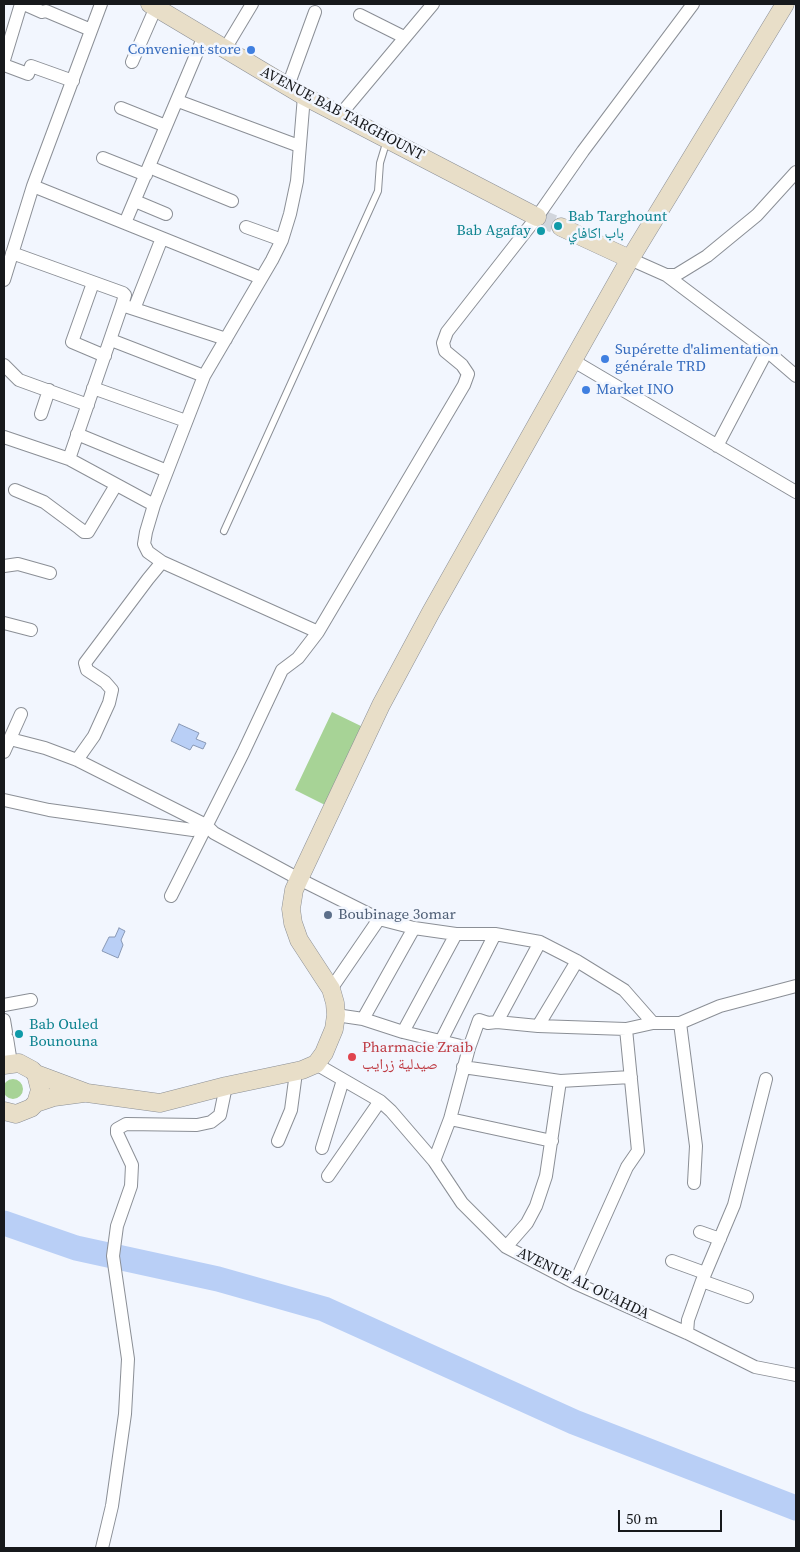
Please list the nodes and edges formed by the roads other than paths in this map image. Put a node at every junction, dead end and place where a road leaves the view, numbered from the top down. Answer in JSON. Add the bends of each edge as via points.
{"nodes":[{"id":1,"x":22,"y":4,"type":"edge"},
{"id":2,"x":101,"y":4,"type":"edge"},
{"id":3,"x":252,"y":4,"type":"edge"},
{"id":4,"x":432,"y":4,"type":"edge"},
{"id":5,"x":693,"y":4,"type":"edge"},
{"id":6,"x":785,"y":4,"type":"edge"},
{"id":7,"x":153,"y":5,"type":"edge"},
{"id":8,"x":315,"y":12,"type":"dead end"},
{"id":9,"x":360,"y":15,"type":"dead end"},
{"id":10,"x":92,"y":30,"type":"junction"},
{"id":11,"x":204,"y":36,"type":"junction"},
{"id":12,"x":404,"y":36,"type":"junction"},
{"id":13,"x":225,"y":49,"type":"junction"},
{"id":14,"x":4,"y":60,"type":"edge"},
{"id":15,"x":132,"y":62,"type":"dead end"},
{"id":16,"x":4,"y":65,"type":"edge"},
{"id":17,"x":72,"y":81,"type":"junction"},
{"id":18,"x":288,"y":86,"type":"junction"},
{"id":19,"x":304,"y":96,"type":"junction"},
{"id":20,"x":178,"y":101,"type":"junction"},
{"id":21,"x":121,"y":108,"type":"dead end"},
{"id":22,"x":340,"y":115,"type":"junction"},
{"id":23,"x":166,"y":126,"type":"junction"},
{"id":24,"x":387,"y":139,"type":"junction"},
{"id":25,"x":299,"y":146,"type":"junction"},
{"id":26,"x":103,"y":158,"type":"dead end"},
{"id":27,"x":147,"y":171,"type":"junction"},
{"id":28,"x":796,"y":172,"type":"edge"},
{"id":29,"x":33,"y":186,"type":"junction"},
{"id":30,"x":135,"y":201,"type":"junction"},
{"id":31,"x":232,"y":201,"type":"dead end"},
{"id":32,"x":166,"y":214,"type":"dead end"},
{"id":33,"x":537,"y":217,"type":"junction"},
{"id":34,"x":125,"y":224,"type":"junction"},
{"id":35,"x":246,"y":227,"type":"dead end"},
{"id":36,"x":561,"y":227,"type":"tunnel mouth"},
{"id":37,"x":162,"y":238,"type":"junction"},
{"id":38,"x":282,"y":240,"type":"junction"},
{"id":39,"x":11,"y":244,"type":"edge"},
{"id":40,"x":630,"y":258,"type":"junction"},
{"id":41,"x":666,"y":275,"type":"junction"},
{"id":42,"x":261,"y":278,"type":"junction"},
{"id":43,"x":4,"y":280,"type":"edge"},
{"id":44,"x":93,"y":283,"type":"junction"},
{"id":45,"x":128,"y":307,"type":"junction"},
{"id":46,"x":226,"y":339,"type":"junction"},
{"id":47,"x":111,"y":340,"type":"junction"},
{"id":48,"x":766,"y":351,"type":"junction"},
{"id":49,"x":105,"y":356,"type":"junction"},
{"id":50,"x":572,"y":360,"type":"junction"},
{"id":51,"x":4,"y":365,"type":"edge"},
{"id":52,"x":204,"y":376,"type":"junction"},
{"id":53,"x":796,"y":376,"type":"edge"},
{"id":54,"x":93,"y":388,"type":"junction"},
{"id":55,"x":50,"y":390,"type":"junction"},
{"id":56,"x":88,"y":405,"type":"junction"},
{"id":57,"x":41,"y":414,"type":"dead end"},
{"id":58,"x":186,"y":422,"type":"junction"},
{"id":59,"x":78,"y":434,"type":"junction"},
{"id":60,"x":4,"y":438,"type":"edge"},
{"id":61,"x":717,"y":446,"type":"junction"},
{"id":62,"x":69,"y":459,"type":"junction"},
{"id":63,"x":167,"y":471,"type":"junction"},
{"id":64,"x":116,"y":485,"type":"junction"},
{"id":65,"x":15,"y":490,"type":"dead end"},
{"id":66,"x":796,"y":492,"type":"edge"},
{"id":67,"x":154,"y":505,"type":"junction"},
{"id":68,"x":224,"y":531,"type":"dead end"},
{"id":69,"x":162,"y":562,"type":"junction"},
{"id":70,"x":4,"y":566,"type":"edge"},
{"id":71,"x":50,"y":573,"type":"dead end"},
{"id":72,"x":4,"y":623,"type":"edge"},
{"id":73,"x":31,"y":630,"type":"dead end"},
{"id":74,"x":318,"y":632,"type":"junction"},
{"id":75,"x":21,"y":714,"type":"dead end"},
{"id":76,"x":10,"y":739,"type":"junction"},
{"id":77,"x":4,"y":752,"type":"edge"},
{"id":78,"x":77,"y":760,"type":"junction"},
{"id":79,"x":4,"y":800,"type":"edge"},
{"id":80,"x":206,"y":826,"type":"junction"},
{"id":81,"x":299,"y":878,"type":"junction"},
{"id":82,"x":171,"y":896,"type":"dead end"},
{"id":83,"x":379,"y":919,"type":"junction"},
{"id":84,"x":414,"y":928,"type":"junction"},
{"id":85,"x":456,"y":934,"type":"junction"},
{"id":86,"x":495,"y":934,"type":"junction"},
{"id":87,"x":540,"y":942,"type":"junction"},
{"id":88,"x":577,"y":961,"type":"junction"},
{"id":89,"x":796,"y":986,"type":"edge"},
{"id":90,"x":331,"y":989,"type":"junction"},
{"id":91,"x":31,"y":1000,"type":"dead end"},
{"id":92,"x":4,"y":1005,"type":"edge"},
{"id":93,"x":336,"y":1015,"type":"junction"},
{"id":94,"x":363,"y":1019,"type":"junction"},
{"id":95,"x":497,"y":1022,"type":"junction"},
{"id":96,"x":653,"y":1023,"type":"junction"},
{"id":97,"x":680,"y":1023,"type":"junction"},
{"id":98,"x":538,"y":1026,"type":"junction"},
{"id":99,"x":626,"y":1029,"type":"junction"},
{"id":100,"x":6,"y":1030,"type":"edge"},
{"id":101,"x":403,"y":1032,"type":"junction"},
{"id":102,"x":441,"y":1041,"type":"junction"},
{"id":103,"x":469,"y":1048,"type":"junction"},
{"id":104,"x":7,"y":1064,"type":"edge"},
{"id":105,"x":316,"y":1064,"type":"junction"},
{"id":106,"x":463,"y":1067,"type":"junction"},
{"id":107,"x":292,"y":1072,"type":"junction"},
{"id":108,"x":36,"y":1074,"type":"junction"},
{"id":109,"x":631,"y":1076,"type":"junction"},
{"id":110,"x":766,"y":1079,"type":"dead end"},
{"id":111,"x":343,"y":1080,"type":"junction"},
{"id":112,"x":560,"y":1081,"type":"junction"},
{"id":113,"x":226,"y":1086,"type":"junction"},
{"id":114,"x":87,"y":1093,"type":"junction"},
{"id":115,"x":380,"y":1101,"type":"junction"},
{"id":116,"x":36,"y":1102,"type":"junction"},
{"id":117,"x":4,"y":1111,"type":"edge"},
{"id":118,"x":450,"y":1120,"type":"junction"},
{"id":119,"x":552,"y":1140,"type":"junction"},
{"id":120,"x":278,"y":1141,"type":"dead end"},
{"id":121,"x":322,"y":1148,"type":"dead end"},
{"id":122,"x":434,"y":1161,"type":"junction"},
{"id":123,"x":328,"y":1176,"type":"dead end"},
{"id":124,"x":694,"y":1183,"type":"dead end"},
{"id":125,"x":700,"y":1232,"type":"dead end"},
{"id":126,"x":720,"y":1239,"type":"junction"},
{"id":127,"x":506,"y":1247,"type":"junction"},
{"id":128,"x":672,"y":1261,"type":"dead end"},
{"id":129,"x":703,"y":1277,"type":"junction"},
{"id":130,"x":575,"y":1283,"type":"junction"},
{"id":131,"x":747,"y":1297,"type":"dead end"},
{"id":132,"x":687,"y":1333,"type":"junction"},
{"id":133,"x":796,"y":1375,"type":"edge"},
{"id":134,"x":101,"y":1548,"type":"edge"}],
"edges":[{"from":1,"to":10,"type":"street"},
{"from":1,"to":14,"type":"street"},
{"from":2,"to":10,"type":"street"},
{"from":3,"to":13,"type":"street"},
{"from":4,"to":12,"type":"street"},
{"from":5,"to":33,"type":"street"},
{"from":6,"to":40,"type":"street"},
{"from":7,"to":11,"type":"street","name":"AVENUE BAB TARGHOUNT"},
{"from":7,"to":15,"type":"street"},
{"from":8,"to":18,"type":"street"},
{"from":9,"to":12,"type":"street"},
{"from":10,"to":17,"type":"street"},
{"from":11,"to":13,"type":"street","name":"AVENUE BAB TARGHOUNT"},
{"from":11,"to":20,"type":"street"},
{"from":12,"to":22,"type":"street"},
{"from":13,"to":18,"type":"street","name":"AVENUE BAB TARGHOUNT"},
{"from":16,"to":17,"type":"street","via":[[28,74],[31,66]]},
{"from":17,"to":29,"type":"street"},
{"from":18,"to":19,"type":"street","name":"AVENUE BAB TARGHOUNT"},
{"from":19,"to":22,"type":"street","name":"AVENUE BAB TARGHOUNT"},
{"from":19,"to":25,"type":"street"},
{"from":20,"to":23,"type":"street"},
{"from":20,"to":25,"type":"street"},
{"from":21,"to":23,"type":"street"},
{"from":22,"to":24,"type":"street","name":"AVENUE BAB TARGHOUNT"},
{"from":23,"to":27,"type":"street"},
{"from":24,"to":33,"type":"street","name":"AVENUE BAB TARGHOUNT"},
{"from":24,"to":68,"type":"lane","via":[[380,163],[378,191]]},
{"from":25,"to":38,"type":"street","via":[[297,181]]},
{"from":26,"to":27,"type":"street"},
{"from":27,"to":30,"type":"street"},
{"from":27,"to":31,"type":"street"},
{"from":28,"to":41,"type":"street","via":[[757,214],[707,256],[676,275]]},
{"from":29,"to":34,"type":"street"},
{"from":29,"to":39,"type":"street"},
{"from":30,"to":32,"type":"street"},
{"from":30,"to":34,"type":"street"},
{"from":33,"to":74,"type":"street","via":[[447,332],[443,343],[445,351],[468,374],[464,385]]},
{"from":34,"to":37,"type":"street"},
{"from":35,"to":38,"type":"street"},
{"from":36,"to":40,"type":"street"},
{"from":37,"to":42,"type":"street"},
{"from":37,"to":45,"type":"street"},
{"from":38,"to":42,"type":"street"},
{"from":39,"to":43,"type":"street"},
{"from":39,"to":44,"type":"street"},
{"from":40,"to":41,"type":"street"},
{"from":40,"to":50,"type":"street"},
{"from":41,"to":48,"type":"street"},
{"from":42,"to":46,"type":"street"},
{"from":44,"to":45,"type":"street","via":[[126,295]]},
{"from":44,"to":49,"type":"street","via":[[72,342]]},
{"from":45,"to":46,"type":"street"},
{"from":45,"to":47,"type":"street"},
{"from":46,"to":52,"type":"street"},
{"from":47,"to":49,"type":"street"},
{"from":47,"to":52,"type":"street"},
{"from":48,"to":53,"type":"street"},
{"from":48,"to":61,"type":"street"},
{"from":49,"to":54,"type":"street"},
{"from":50,"to":61,"type":"street"},
{"from":50,"to":81,"type":"street","via":[[407,656]]},
{"from":51,"to":55,"type":"street","via":[[19,380]]},
{"from":52,"to":58,"type":"street"},
{"from":54,"to":56,"type":"street"},
{"from":54,"to":58,"type":"street"},
{"from":55,"to":56,"type":"street"},
{"from":55,"to":57,"type":"street"},
{"from":56,"to":59,"type":"street"},
{"from":58,"to":63,"type":"street"},
{"from":59,"to":62,"type":"street"},
{"from":59,"to":63,"type":"street"},
{"from":60,"to":62,"type":"street"},
{"from":61,"to":66,"type":"street"},
{"from":62,"to":64,"type":"street"},
{"from":63,"to":67,"type":"street"},
{"from":64,"to":65,"type":"street","via":[[88,532],[44,502]]},
{"from":64,"to":67,"type":"street"},
{"from":67,"to":69,"type":"street","via":[[144,544],[148,552]]},
{"from":69,"to":74,"type":"street"},
{"from":69,"to":78,"type":"street","via":[[85,663],[87,670],[112,690],[94,736]]},
{"from":70,"to":71,"type":"street","via":[[18,564]]},
{"from":72,"to":73,"type":"street"},
{"from":74,"to":80,"type":"street","via":[[298,658],[282,670]]},
{"from":75,"to":76,"type":"street"},
{"from":76,"to":77,"type":"street"},
{"from":76,"to":78,"type":"street"},
{"from":78,"to":80,"type":"street"},
{"from":79,"to":80,"type":"street","via":[[49,810],[193,830]]},
{"from":80,"to":81,"type":"street"},
{"from":80,"to":82,"type":"street"},
{"from":81,"to":83,"type":"street"},
{"from":81,"to":90,"type":"street","via":[[290,909],[293,923]]},
{"from":83,"to":84,"type":"street"},
{"from":83,"to":90,"type":"street"},
{"from":84,"to":85,"type":"street"},
{"from":84,"to":94,"type":"street"},
{"from":85,"to":86,"type":"street"},
{"from":85,"to":101,"type":"street"},
{"from":86,"to":87,"type":"street"},
{"from":86,"to":102,"type":"street"},
{"from":87,"to":88,"type":"street"},
{"from":87,"to":95,"type":"street"},
{"from":88,"to":96,"type":"street","via":[[624,990]]},
{"from":88,"to":98,"type":"street"},
{"from":89,"to":97,"type":"street","via":[[720,1006]]},
{"from":90,"to":93,"type":"street"},
{"from":91,"to":92,"type":"street"},
{"from":93,"to":94,"type":"street"},
{"from":93,"to":105,"type":"street","via":[[330,1043]]},
{"from":94,"to":101,"type":"street"},
{"from":95,"to":98,"type":"street"},
{"from":95,"to":103,"type":"street","via":[[479,1020]]},
{"from":96,"to":97,"type":"street"},
{"from":96,"to":99,"type":"street"},
{"from":97,"to":124,"type":"street","via":[[696,1146]]},
{"from":98,"to":99,"type":"street"},
{"from":99,"to":109,"type":"street"},
{"from":100,"to":104,"type":"street"},
{"from":101,"to":102,"type":"street"},
{"from":102,"to":103,"type":"street"},
{"from":103,"to":106,"type":"street"},
{"from":104,"to":108,"type":"street","via":[[19,1063]]},
{"from":105,"to":107,"type":"street"},
{"from":105,"to":111,"type":"street","name":"AVENUE AL OUAHDA"},
{"from":106,"to":112,"type":"street"},
{"from":106,"to":118,"type":"street"},
{"from":107,"to":113,"type":"street"},
{"from":107,"to":120,"type":"street","via":[[295,1080],[291,1110]]},
{"from":108,"to":114,"type":"street"},
{"from":108,"to":116,"type":"street","via":[[40,1090]]},
{"from":109,"to":112,"type":"street"},
{"from":109,"to":130,"type":"street","via":[[638,1151]]},
{"from":110,"to":126,"type":"street","via":[[734,1206]]},
{"from":111,"to":115,"type":"street","name":"AVENUE AL OUAHDA"},
{"from":111,"to":121,"type":"street"},
{"from":112,"to":119,"type":"street"},
{"from":113,"to":114,"type":"street","via":[[160,1102]]},
{"from":113,"to":134,"type":"street","via":[[220,1115],[211,1122],[197,1125],[126,1124],[116,1129],[132,1165],[131,1186],[117,1226],[113,1256],[128,1359],[112,1506]]},
{"from":114,"to":116,"type":"street"},
{"from":115,"to":122,"type":"street","name":"AVENUE AL OUAHDA"},
{"from":115,"to":123,"type":"street"},
{"from":116,"to":117,"type":"street","via":[[24,1112]]},
{"from":118,"to":119,"type":"street"},
{"from":118,"to":122,"type":"street"},
{"from":119,"to":127,"type":"street","via":[[546,1176],[536,1206]]},
{"from":122,"to":127,"type":"street","name":"AVENUE AL OUAHDA","via":[[462,1203]]},
{"from":125,"to":126,"type":"street"},
{"from":126,"to":129,"type":"street"},
{"from":127,"to":130,"type":"street","name":"AVENUE AL OUAHDA"},
{"from":128,"to":129,"type":"street"},
{"from":129,"to":131,"type":"street"},
{"from":129,"to":132,"type":"street","via":[[688,1320]]},
{"from":130,"to":132,"type":"street","name":"AVENUE AL OUAHDA"},
{"from":132,"to":133,"type":"street","name":"AVENUE AL OUAHDA","via":[[755,1367]]}]}
